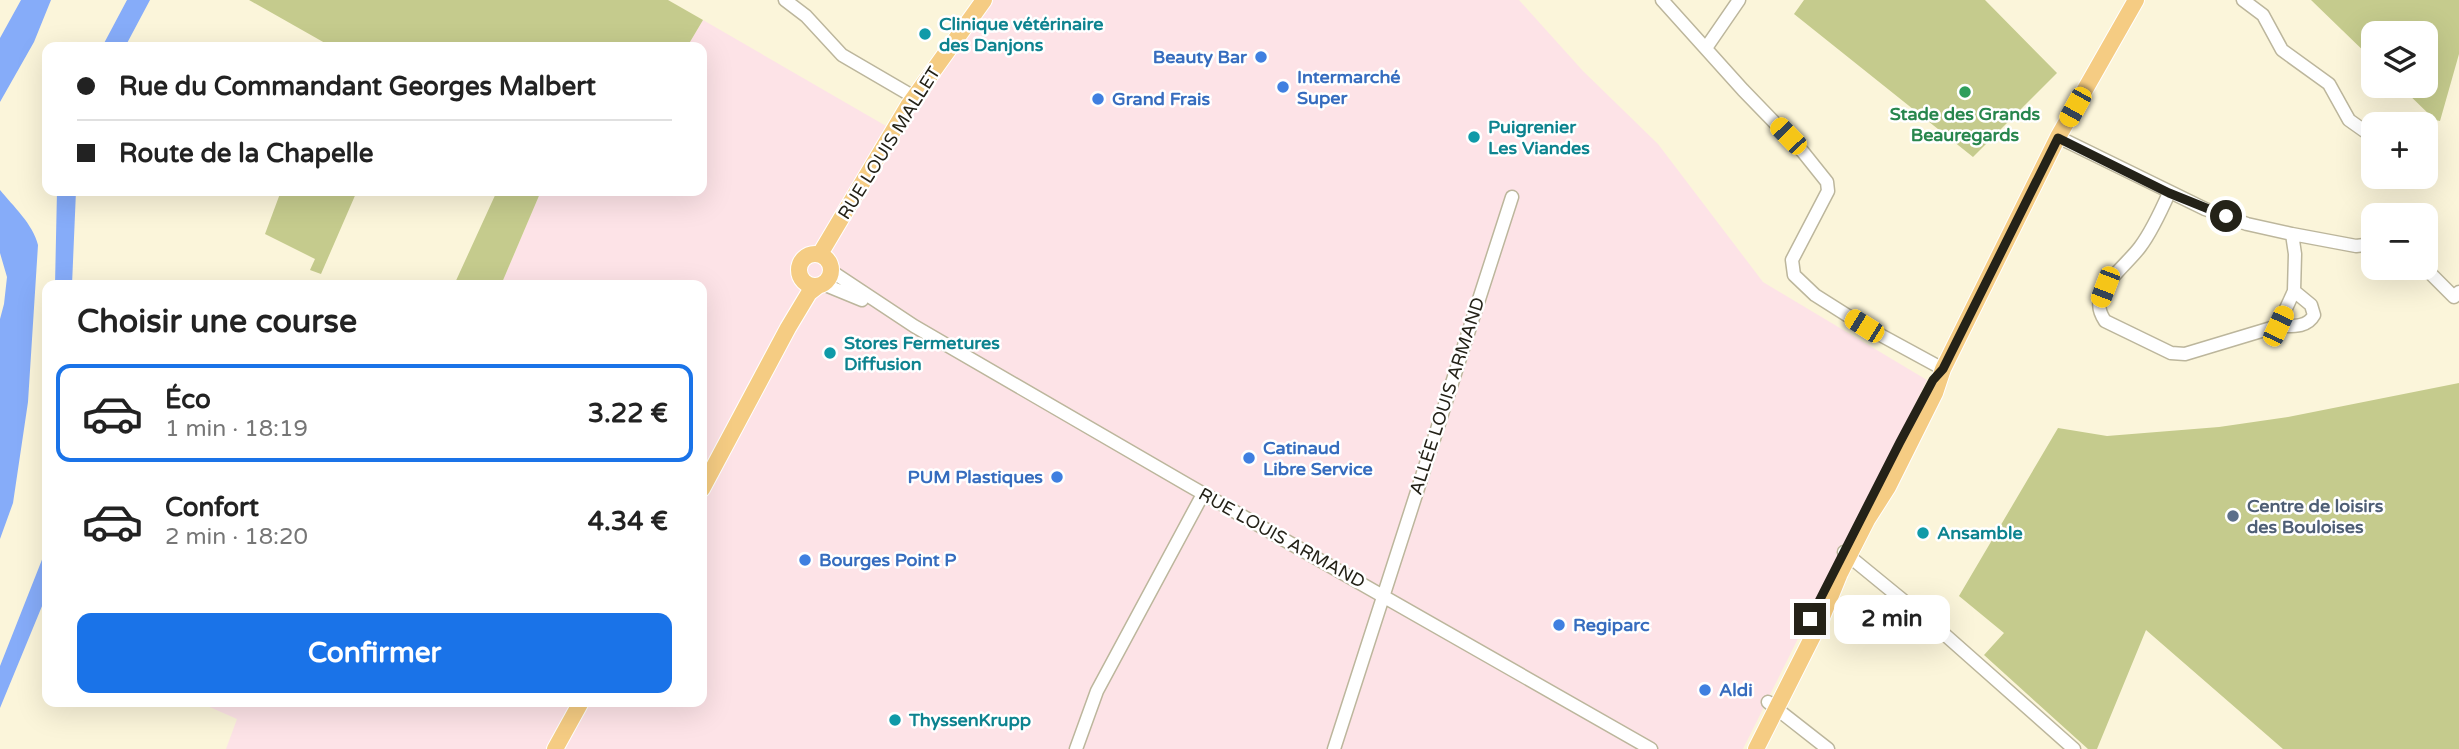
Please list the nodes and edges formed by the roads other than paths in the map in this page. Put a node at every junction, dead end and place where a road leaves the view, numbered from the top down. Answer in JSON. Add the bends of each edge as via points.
{"nodes":[{"id":1,"x":785,"y":0,"type":"edge"},
{"id":2,"x":984,"y":0,"type":"edge"},
{"id":3,"x":1662,"y":0,"type":"edge"},
{"id":4,"x":1739,"y":0,"type":"edge"},
{"id":5,"x":2136,"y":0,"type":"edge"},
{"id":6,"x":2243,"y":0,"type":"edge"},
{"id":7,"x":1706,"y":48,"type":"junction"},
{"id":8,"x":914,"y":97,"type":"junction"},
{"id":9,"x":2361,"y":128,"type":"edge"},
{"id":10,"x":2058,"y":138,"type":"junction"},
{"id":11,"x":2169,"y":193,"type":"junction"},
{"id":12,"x":1512,"y":197,"type":"dead end"},
{"id":13,"x":2292,"y":234,"type":"junction"},
{"id":14,"x":2361,"y":245,"type":"edge"},
{"id":15,"x":820,"y":254,"type":"junction"},
{"id":16,"x":2437,"y":280,"type":"edge"},
{"id":17,"x":819,"y":281,"type":"junction"},
{"id":18,"x":2294,"y":291,"type":"junction"},
{"id":19,"x":2459,"y":292,"type":"edge"},
{"id":20,"x":2278,"y":326,"type":"junction"},
{"id":21,"x":1943,"y":369,"type":"junction"},
{"id":22,"x":707,"y":466,"type":"edge"},
{"id":23,"x":707,"y":480,"type":"edge"},
{"id":24,"x":1203,"y":494,"type":"junction"},
{"id":25,"x":1847,"y":554,"type":"junction"},
{"id":26,"x":1383,"y":596,"type":"junction"},
{"id":27,"x":1772,"y":704,"type":"junction"},
{"id":28,"x":578,"y":707,"type":"edge"},
{"id":29,"x":586,"y":707,"type":"edge"},
{"id":30,"x":555,"y":749,"type":"edge"},
{"id":31,"x":564,"y":749,"type":"edge"},
{"id":32,"x":1076,"y":749,"type":"edge"},
{"id":33,"x":1334,"y":749,"type":"edge"},
{"id":34,"x":1651,"y":749,"type":"edge"},
{"id":35,"x":1745,"y":749,"type":"edge"},
{"id":36,"x":1756,"y":749,"type":"edge"},
{"id":37,"x":1828,"y":749,"type":"edge"},
{"id":38,"x":2074,"y":749,"type":"edge"}],
"edges":[{"from":1,"to":8,"type":"street","via":[[842,55]]},
{"from":2,"to":8,"type":"main road","name":"RUE LOUIS MALLET"},
{"from":3,"to":7,"type":"street"},
{"from":4,"to":7,"type":"street"},
{"from":5,"to":10,"type":"main road"},
{"from":6,"to":9,"type":"street","via":[[2263,15],[2283,50],[2329,84],[2349,120]]},
{"from":7,"to":21,"type":"street","via":[[1827,182],[1828,191],[1792,260],[1794,275],[1815,295]]},
{"from":8,"to":15,"type":"main road","name":"RUE LOUIS MALLET"},
{"from":10,"to":11,"type":"street"},
{"from":10,"to":21,"type":"main road"},
{"from":11,"to":13,"type":"street","via":[[2247,224]]},
{"from":11,"to":20,"type":"street","via":[[2141,246],[2105,287],[2099,301],[2105,321],[2171,353],[2185,354]]},
{"from":12,"to":26,"type":"street","name":"ALLÉE LOUIS ARMAND"},
{"from":13,"to":14,"type":"street"},
{"from":13,"to":18,"type":"street"},
{"from":15,"to":17,"type":"main road","via":[[828,261]]},
{"from":15,"to":17,"type":"main road","name":"RUE LOUIS MALLET","via":[[801,261],[799,272]]},
{"from":16,"to":19,"type":"street","via":[[2454,297]]},
{"from":17,"to":22,"type":"main road","name":"RUE LOUIS MALLET"},
{"from":17,"to":23,"type":"main road","name":"RUE LOUIS MALLET","via":[[788,328]]},
{"from":17,"to":24,"type":"street","name":"RUE LOUIS ARMAND","via":[[914,326]]},
{"from":18,"to":20,"type":"street"},
{"from":18,"to":20,"type":"street","via":[[2311,305],[2314,315],[2302,326]]},
{"from":21,"to":25,"type":"main road","via":[[1933,380]]},
{"from":24,"to":26,"type":"street","name":"RUE LOUIS ARMAND"},
{"from":24,"to":32,"type":"street","via":[[1097,691]]},
{"from":25,"to":27,"type":"main road"},
{"from":25,"to":38,"type":"street"},
{"from":26,"to":33,"type":"street","name":"ALLÉE LOUIS ARMAND"},
{"from":26,"to":34,"type":"street","name":"RUE LOUIS ARMAND"},
{"from":27,"to":35,"type":"main road"},
{"from":27,"to":36,"type":"main road"},
{"from":27,"to":37,"type":"street"},
{"from":28,"to":30,"type":"main road"},
{"from":29,"to":31,"type":"main road"}]}
